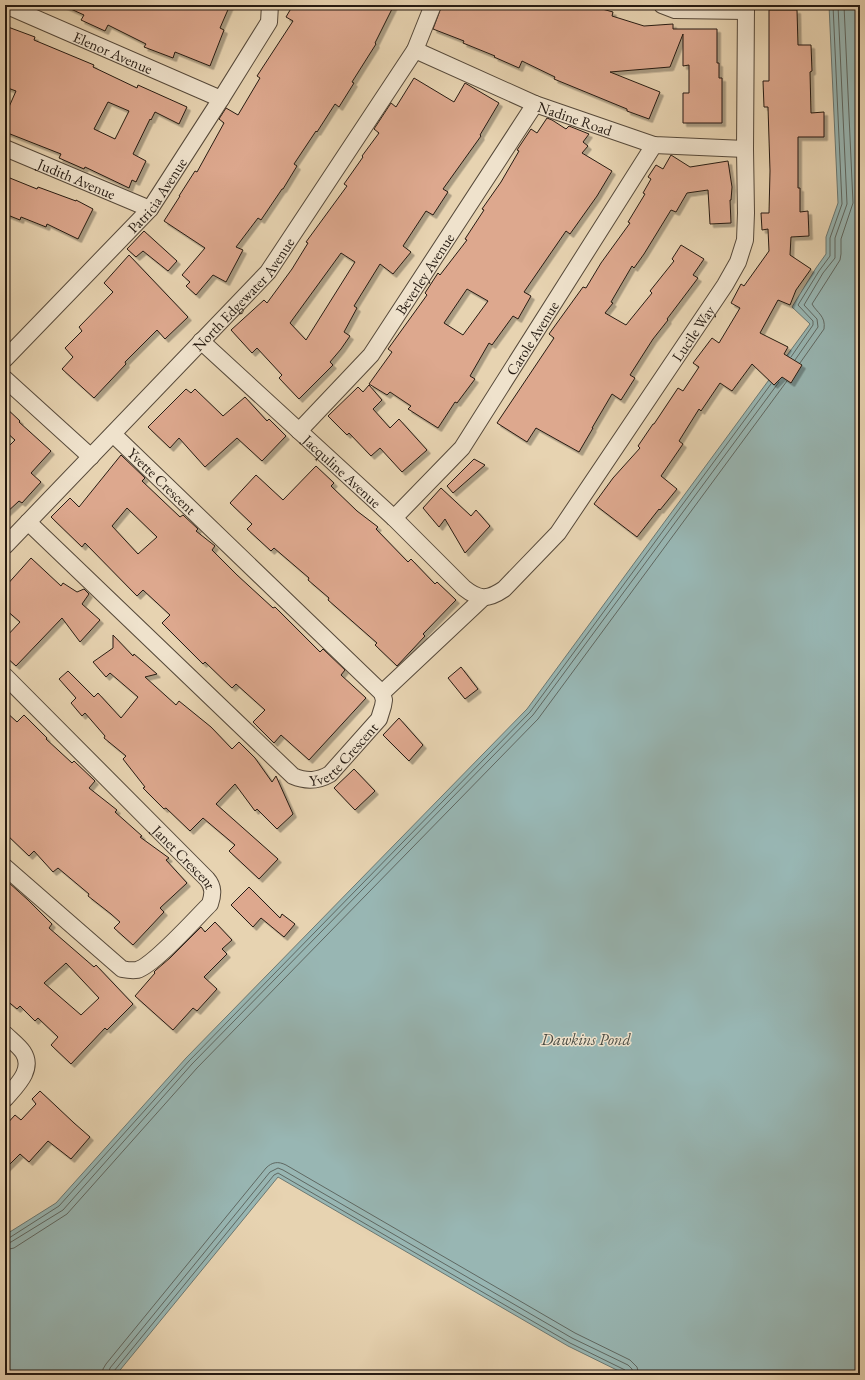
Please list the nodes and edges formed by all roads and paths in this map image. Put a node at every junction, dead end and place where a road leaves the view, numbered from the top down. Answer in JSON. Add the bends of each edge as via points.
{"nodes":[{"id":1,"x":5,"y":5,"type":"edge"},
{"id":2,"x":270,"y":5,"type":"edge"},
{"id":3,"x":433,"y":5,"type":"edge"},
{"id":4,"x":662,"y":5,"type":"edge"},
{"id":5,"x":746,"y":8,"type":"edge"},
{"id":6,"x":415,"y":50,"type":"junction"},
{"id":7,"x":221,"y":99,"type":"junction"},
{"id":8,"x":535,"y":104,"type":"junction"},
{"id":9,"x":654,"y":145,"type":"junction"},
{"id":10,"x":5,"y":148,"type":"edge"},
{"id":11,"x":745,"y":149,"type":"junction"},
{"id":12,"x":150,"y":209,"type":"junction"},
{"id":13,"x":201,"y":341,"type":"junction"},
{"id":14,"x":5,"y":359,"type":"edge"},
{"id":15,"x":5,"y":379,"type":"edge"},
{"id":16,"x":299,"y":432,"type":"junction"},
{"id":17,"x":113,"y":434,"type":"junction"},
{"id":18,"x":91,"y":457,"type":"junction"},
{"id":19,"x":394,"y":518,"type":"junction"},
{"id":20,"x":28,"y":522,"type":"junction"},
{"id":21,"x":5,"y":546,"type":"edge"},
{"id":22,"x":483,"y":598,"type":"junction"},
{"id":23,"x":5,"y":676,"type":"edge"},
{"id":24,"x":382,"y":694,"type":"junction"},
{"id":25,"x":5,"y":867,"type":"edge"},
{"id":26,"x":5,"y":1034,"type":"edge"},
{"id":27,"x":5,"y":1099,"type":"edge"}],
"edges":[{"from":1,"to":7,"type":"street","name":"Elenor Avenue"},
{"from":2,"to":7,"type":"street","name":"Patricia Avenue","via":[[269,22]]},
{"from":3,"to":6,"type":"street","name":"North Edgewater Avenue"},
{"from":4,"to":5,"type":"street","via":[[675,10]]},
{"from":5,"to":11,"type":"street","name":"Lucile Way"},
{"from":6,"to":8,"type":"street","name":"Nadine Road"},
{"from":6,"to":13,"type":"street","name":"North Edgewater Avenue","via":[[268,272]]},
{"from":7,"to":12,"type":"street","name":"Patricia Avenue"},
{"from":8,"to":9,"type":"street","name":"Nadine Road"},
{"from":8,"to":16,"type":"street","name":"Beverley Avenue","via":[[371,355]]},
{"from":9,"to":11,"type":"street","name":"Nadine Road"},
{"from":9,"to":19,"type":"street","name":"Carole Avenue","via":[[462,448]]},
{"from":10,"to":12,"type":"street","name":"Judith Avenue"},
{"from":11,"to":22,"type":"street","name":"Lucile Way","via":[[745,240],[738,262],[725,285],[558,533],[504,589],[494,596]]},
{"from":12,"to":14,"type":"street","name":"Patricia Avenue"},
{"from":13,"to":16,"type":"street","name":"Jacquline Avenue"},
{"from":13,"to":17,"type":"street","name":"North Edgewater Avenue"},
{"from":15,"to":18,"type":"street"},
{"from":16,"to":19,"type":"street","name":"Jacquline Avenue"},
{"from":17,"to":18,"type":"street","name":"North Edgewater Avenue"},
{"from":17,"to":24,"type":"street","name":"Yvette Crescent"},
{"from":18,"to":20,"type":"street","name":"North Edgewater Avenue"},
{"from":19,"to":22,"type":"street","name":"Jacquline Avenue","via":[[464,588],[472,595]]},
{"from":20,"to":21,"type":"street","name":"North Edgewater Avenue"},
{"from":20,"to":24,"type":"street","name":"Yvette Crescent","via":[[293,776],[301,780],[321,779],[330,774],[379,718],[384,700]]},
{"from":22,"to":24,"type":"street"},
{"from":23,"to":25,"type":"street","name":"Janet Crescent","via":[[208,879],[213,889],[212,898],[210,904],[152,962],[137,970],[122,969]]},
{"from":26,"to":27,"type":"street","via":[[26,1058],[26,1072]]}]}
